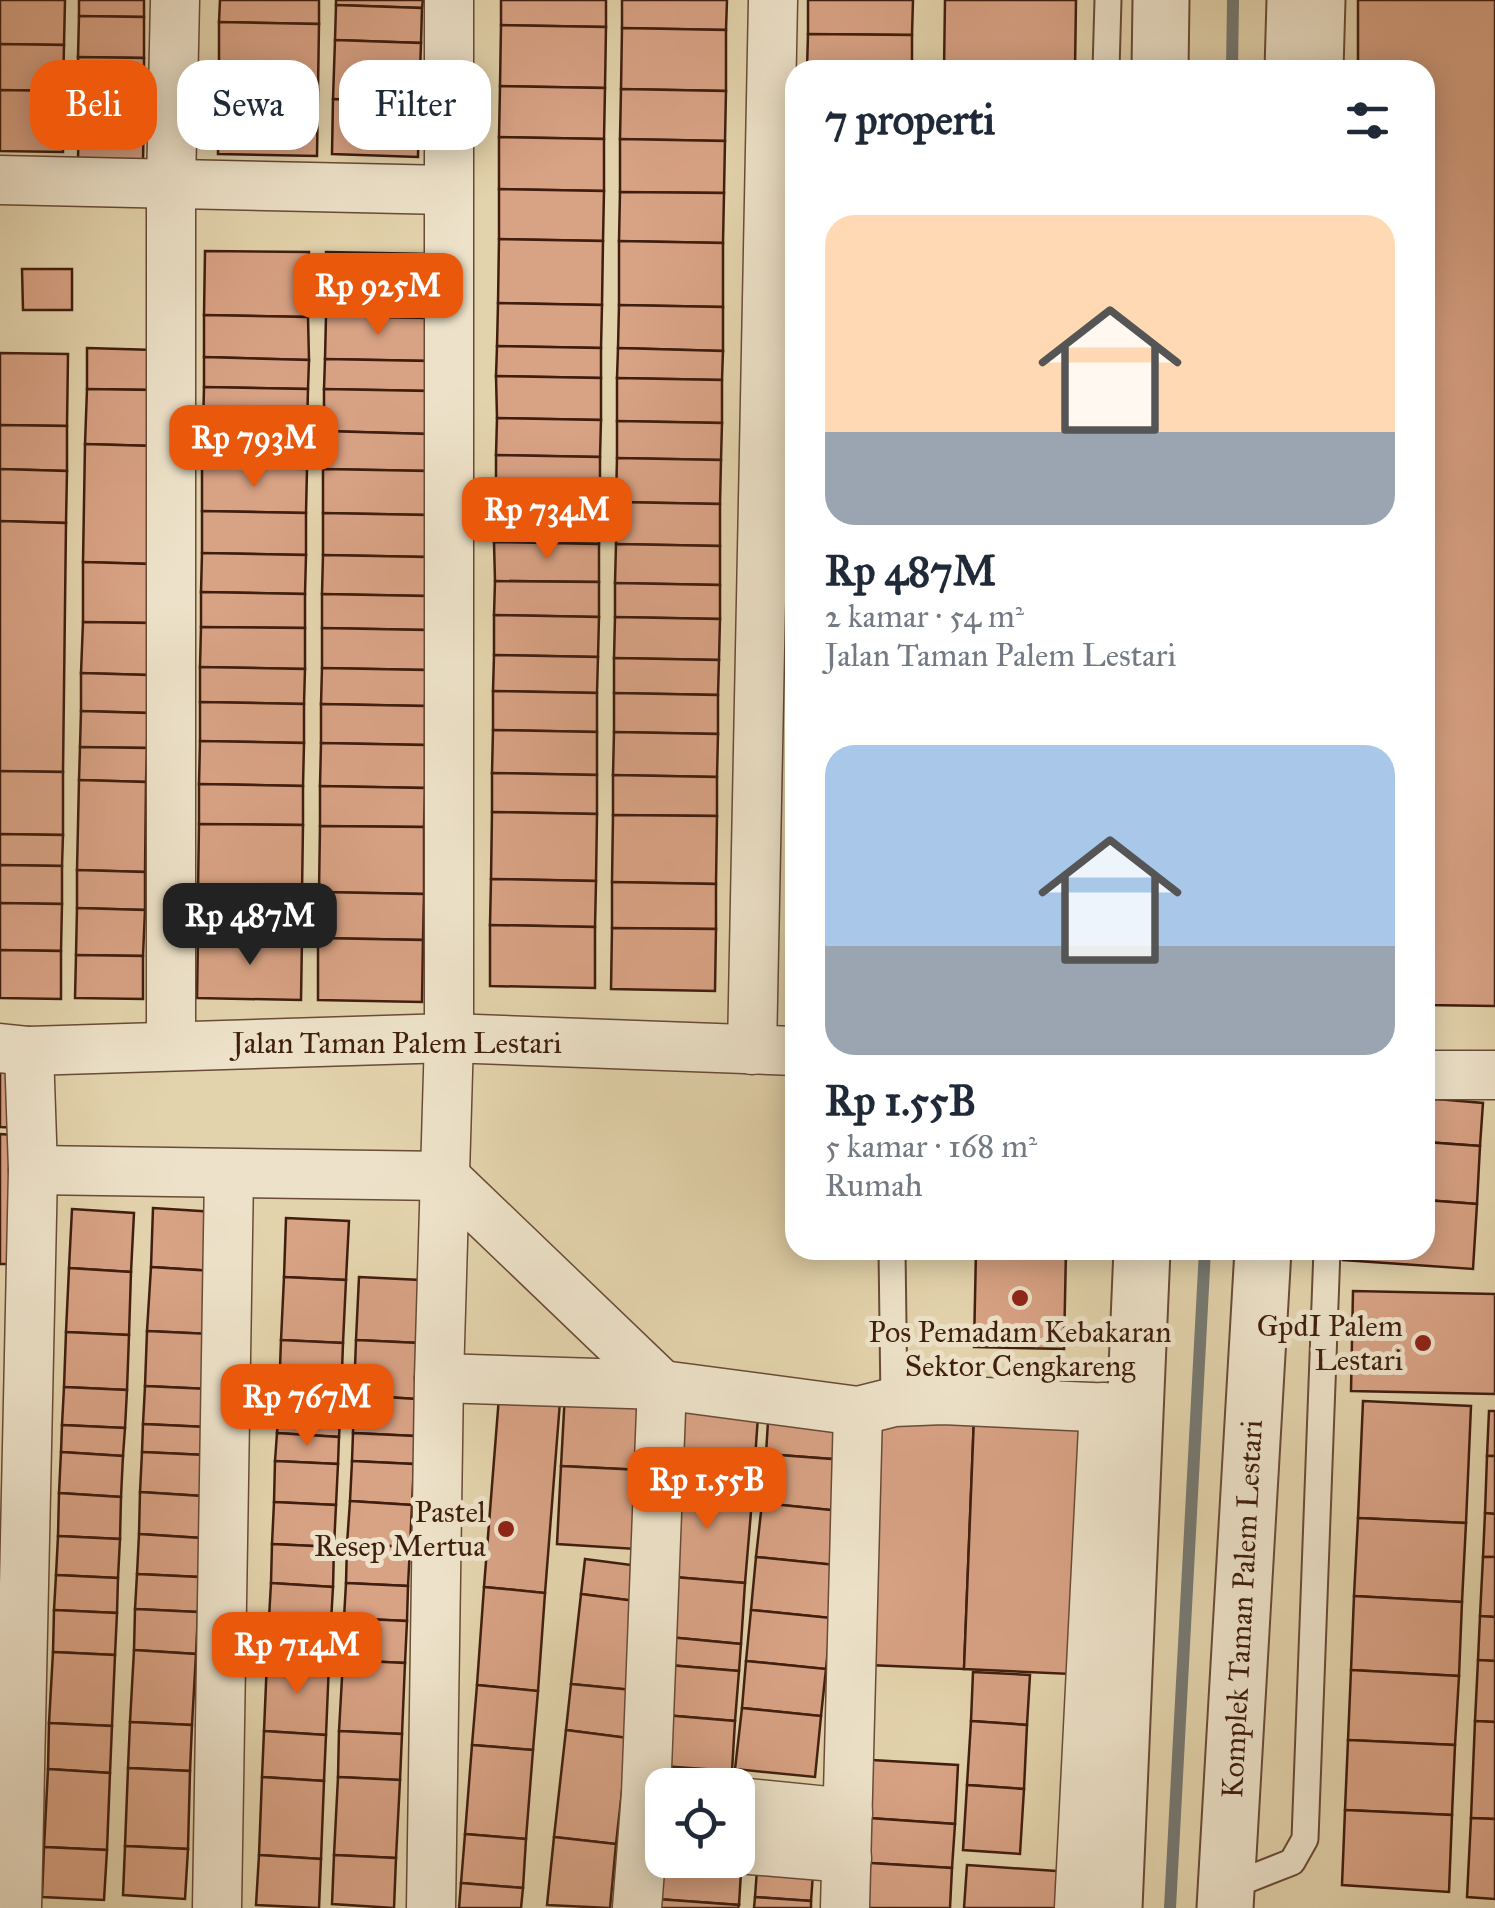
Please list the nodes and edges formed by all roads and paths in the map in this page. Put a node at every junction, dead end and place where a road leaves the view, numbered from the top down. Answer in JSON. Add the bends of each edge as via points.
{"nodes":[{"id":1,"x":175,"y":0,"type":"edge"},
{"id":2,"x":448,"y":0,"type":"edge"},
{"id":3,"x":773,"y":0,"type":"edge"},
{"id":4,"x":1108,"y":0,"type":"edge"},
{"id":5,"x":1161,"y":0,"type":"edge"},
{"id":6,"x":1295,"y":0,"type":"edge"},
{"id":7,"x":1332,"y":0,"type":"edge"},
{"id":8,"x":1106,"y":60,"type":"edge"},
{"id":9,"x":1160,"y":60,"type":"edge"},
{"id":10,"x":1294,"y":60,"type":"edge"},
{"id":11,"x":1330,"y":60,"type":"edge"},
{"id":12,"x":0,"y":180,"type":"edge"},
{"id":13,"x":171,"y":185,"type":"junction"},
{"id":14,"x":447,"y":190,"type":"junction"},
{"id":15,"x":449,"y":1038,"type":"junction"},
{"id":16,"x":171,"y":1046,"type":"junction"},
{"id":17,"x":14,"y":1049,"type":"edge"},
{"id":18,"x":774,"y":1050,"type":"edge"},
{"id":19,"x":1435,"y":1075,"type":"edge"},
{"id":20,"x":1495,"y":1075,"type":"edge"},
{"id":21,"x":33,"y":1170,"type":"junction"},
{"id":22,"x":230,"y":1174,"type":"junction"},
{"id":23,"x":444,"y":1176,"type":"junction"},
{"id":24,"x":891,"y":1260,"type":"edge"},
{"id":25,"x":1141,"y":1260,"type":"edge"},
{"id":26,"x":1262,"y":1260,"type":"edge"},
{"id":27,"x":1328,"y":1260,"type":"edge"},
{"id":28,"x":439,"y":1378,"type":"junction"},
{"id":29,"x":662,"y":1385,"type":"junction"},
{"id":30,"x":876,"y":1407,"type":"junction"},
{"id":31,"x":1119,"y":1408,"type":"junction"},
{"id":32,"x":655,"y":1768,"type":"edge"},
{"id":33,"x":755,"y":1807,"type":"edge"},
{"id":34,"x":848,"y":1835,"type":"junction"},
{"id":35,"x":755,"y":1847,"type":"edge"},
{"id":36,"x":645,"y":1873,"type":"edge"},
{"id":37,"x":1226,"y":1898,"type":"edge"},
{"id":38,"x":17,"y":1908,"type":"edge"},
{"id":39,"x":218,"y":1908,"type":"edge"},
{"id":40,"x":431,"y":1908,"type":"edge"},
{"id":41,"x":636,"y":1908,"type":"edge"},
{"id":42,"x":845,"y":1908,"type":"edge"},
{"id":43,"x":1079,"y":1908,"type":"edge"},
{"id":44,"x":1114,"y":1908,"type":"edge"}],
"edges":[{"from":1,"to":13,"type":"street"},
{"from":2,"to":14,"type":"street"},
{"from":3,"to":18,"type":"street"},
{"from":4,"to":8,"type":"lane"},
{"from":5,"to":9,"type":"street"},
{"from":6,"to":10,"type":"street"},
{"from":7,"to":11,"type":"lane"},
{"from":12,"to":13,"type":"street"},
{"from":13,"to":14,"type":"street"},
{"from":13,"to":16,"type":"street"},
{"from":14,"to":15,"type":"street"},
{"from":15,"to":16,"type":"street","name":"Jalan Taman Palem Lestari"},
{"from":15,"to":18,"type":"street","name":"Jalan Taman Palem Lestari"},
{"from":15,"to":23,"type":"street"},
{"from":16,"to":17,"type":"street","name":"Jalan Taman Palem Lestari"},
{"from":17,"to":21,"type":"street"},
{"from":19,"to":20,"type":"street"},
{"from":21,"to":22,"type":"street"},
{"from":21,"to":38,"type":"street"},
{"from":22,"to":23,"type":"street"},
{"from":22,"to":39,"type":"street"},
{"from":23,"to":28,"type":"street"},
{"from":23,"to":29,"type":"street"},
{"from":24,"to":30,"type":"lane"},
{"from":25,"to":31,"type":"street"},
{"from":26,"to":37,"type":"street","name":"Komplek Taman Palem Lestari"},
{"from":27,"to":37,"type":"lane","via":[[1305,1839],[1292,1862]]},
{"from":28,"to":29,"type":"street"},
{"from":28,"to":40,"type":"street"},
{"from":29,"to":30,"type":"street"},
{"from":29,"to":32,"type":"street"},
{"from":30,"to":31,"type":"street","via":[[943,1400]]},
{"from":30,"to":34,"type":"street"},
{"from":31,"to":43,"type":"street"},
{"from":31,"to":44,"type":"street"},
{"from":33,"to":34,"type":"street"},
{"from":34,"to":35,"type":"street"},
{"from":34,"to":42,"type":"street"},
{"from":36,"to":41,"type":"street"}]}
